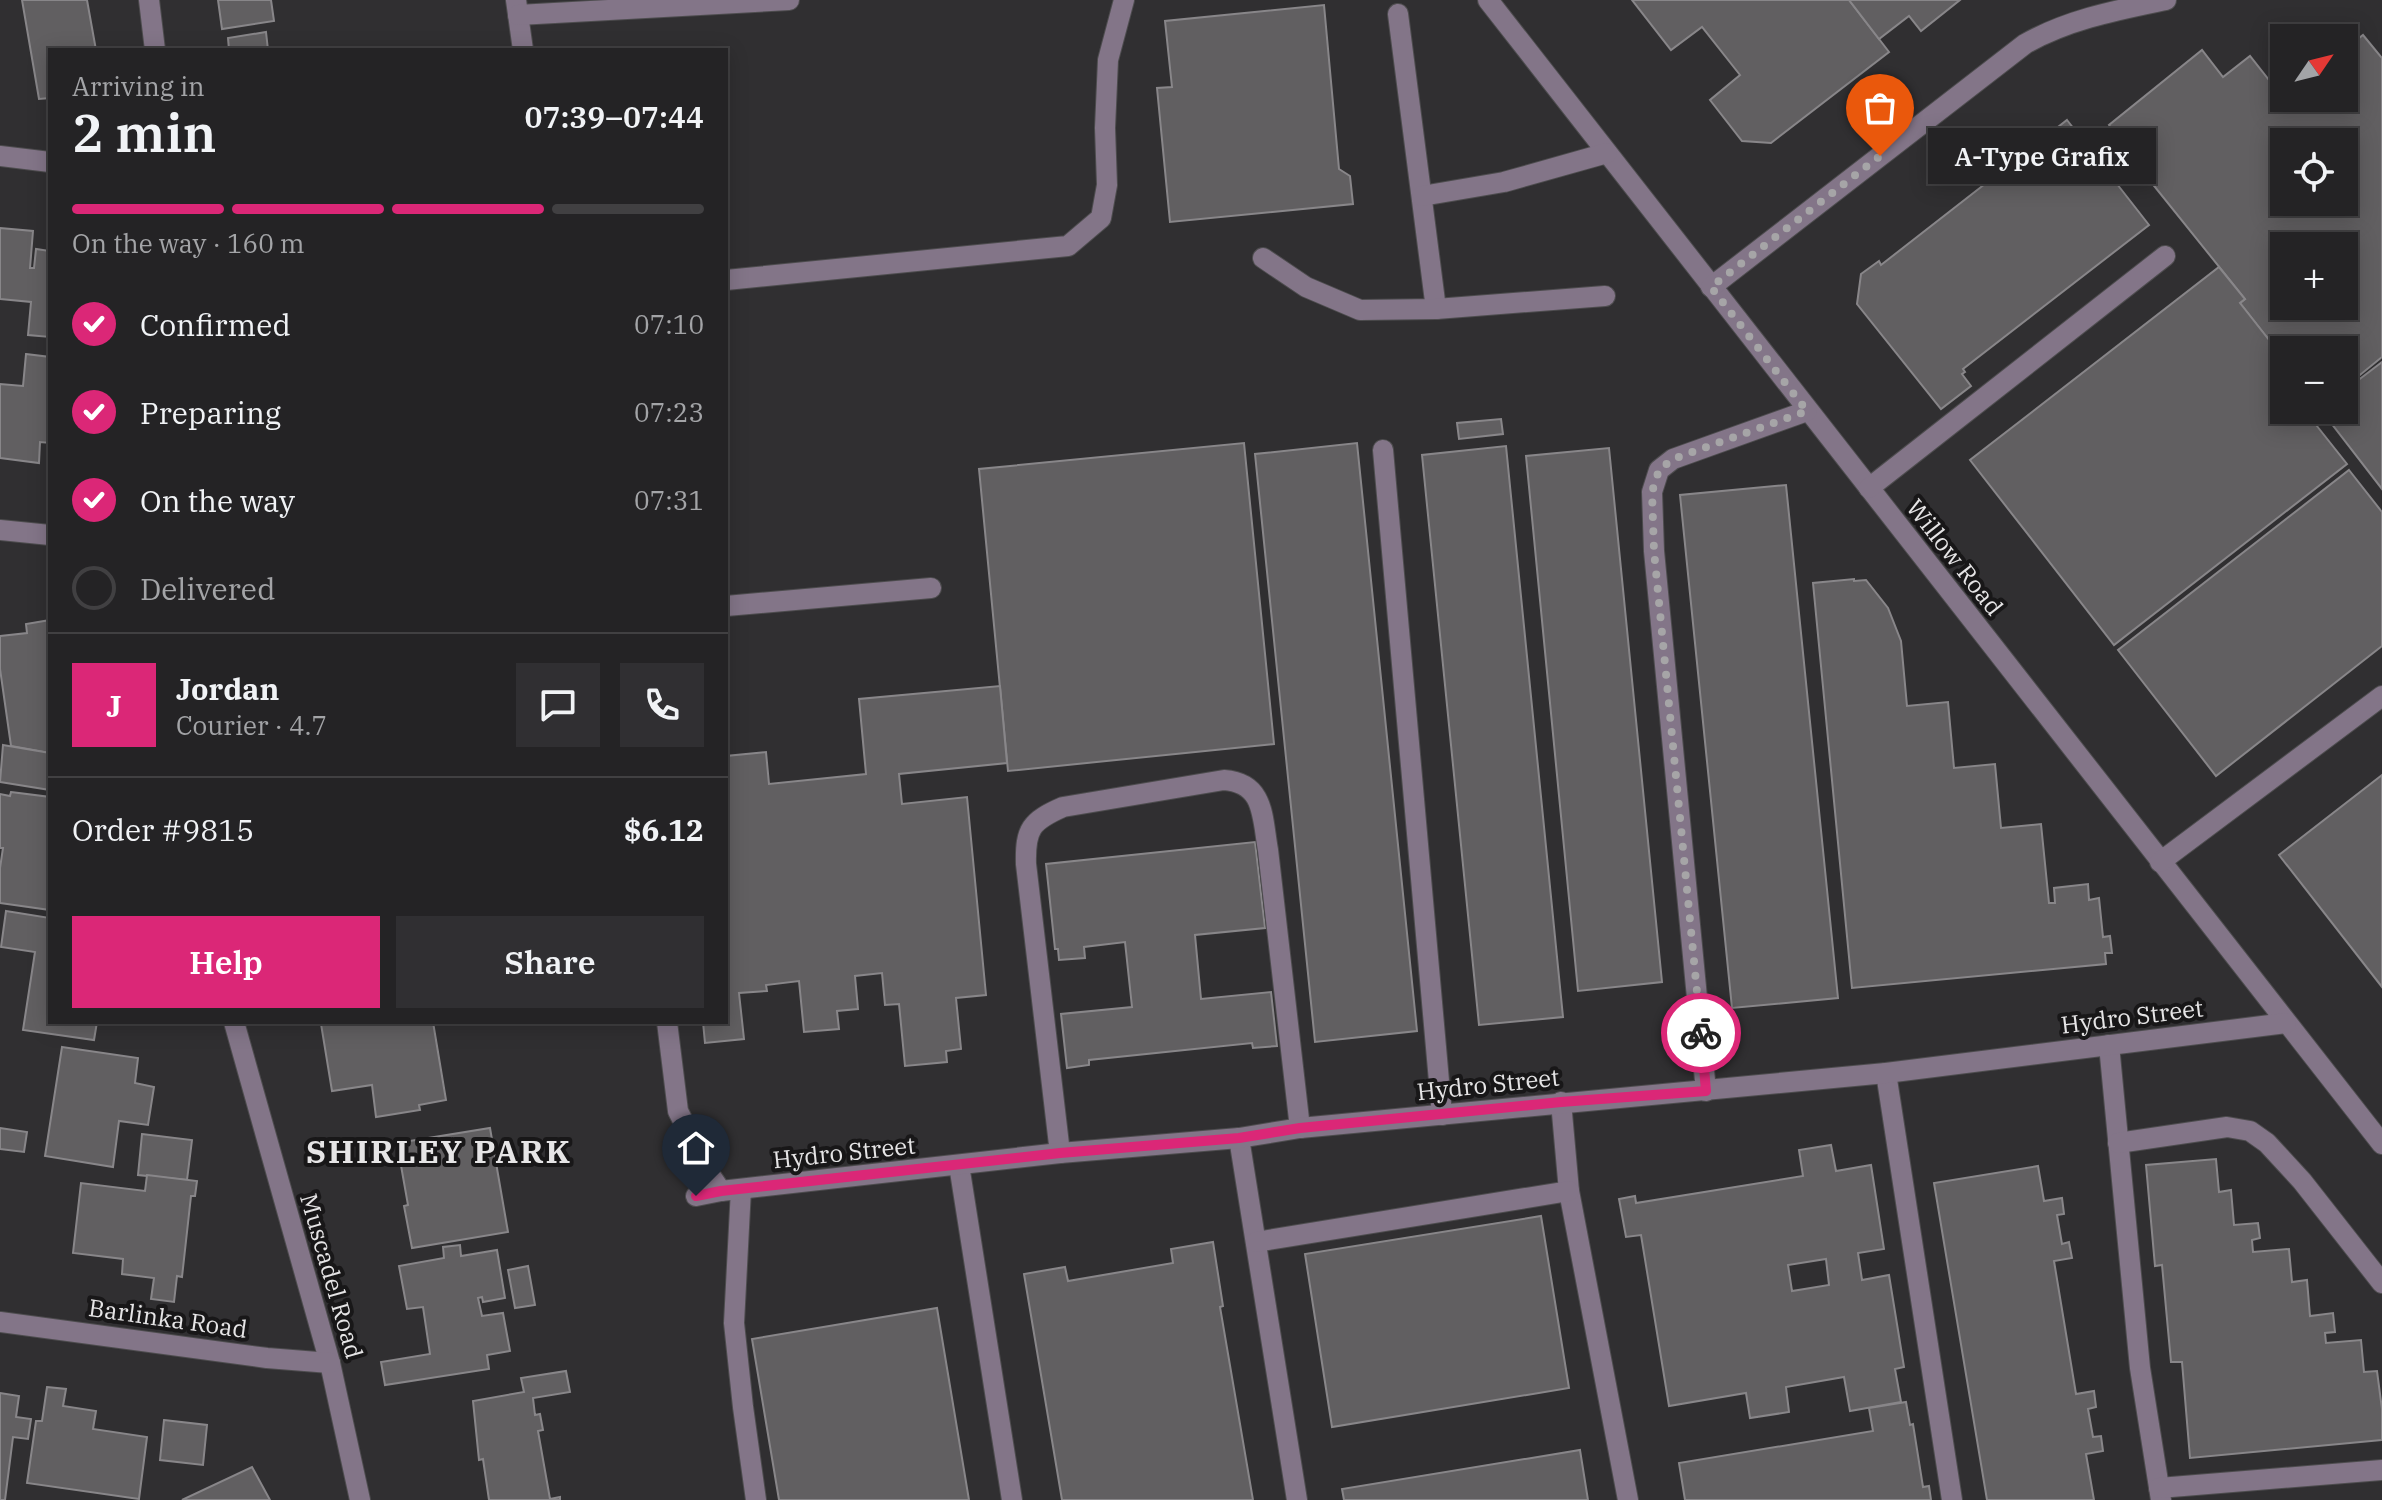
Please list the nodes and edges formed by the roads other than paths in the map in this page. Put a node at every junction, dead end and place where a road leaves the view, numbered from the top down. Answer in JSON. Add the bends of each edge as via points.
{"nodes":[{"id":1,"x":149,"y":0,"type":"edge"},
{"id":2,"x":789,"y":0,"type":"edge"},
{"id":3,"x":1124,"y":0,"type":"edge"},
{"id":4,"x":1488,"y":0,"type":"edge"},
{"id":5,"x":2166,"y":0,"type":"edge"},
{"id":6,"x":517,"y":7,"type":"edge"},
{"id":7,"x":1398,"y":14,"type":"dead end"},
{"id":8,"x":155,"y":48,"type":"edge"},
{"id":9,"x":523,"y":48,"type":"edge"},
{"id":10,"x":1607,"y":153,"type":"junction"},
{"id":11,"x":0,"y":156,"type":"edge"},
{"id":12,"x":48,"y":162,"type":"edge"},
{"id":13,"x":1422,"y":196,"type":"junction"},
{"id":14,"x":2165,"y":256,"type":"dead end"},
{"id":15,"x":1263,"y":258,"type":"dead end"},
{"id":16,"x":728,"y":280,"type":"edge"},
{"id":17,"x":1711,"y":287,"type":"junction"},
{"id":18,"x":1605,"y":296,"type":"dead end"},
{"id":19,"x":1436,"y":309,"type":"junction"},
{"id":20,"x":1807,"y":411,"type":"junction"},
{"id":21,"x":1383,"y":450,"type":"dead end"},
{"id":22,"x":1869,"y":488,"type":"junction"},
{"id":23,"x":0,"y":530,"type":"edge"},
{"id":24,"x":48,"y":535,"type":"edge"},
{"id":25,"x":931,"y":588,"type":"dead end"},
{"id":26,"x":728,"y":606,"type":"edge"},
{"id":27,"x":2382,"y":696,"type":"edge"},
{"id":28,"x":2160,"y":862,"type":"junction"},
{"id":29,"x":2286,"y":1023,"type":"junction"},
{"id":30,"x":235,"y":1024,"type":"edge"},
{"id":31,"x":667,"y":1024,"type":"edge"},
{"id":32,"x":2109,"y":1045,"type":"junction"},
{"id":33,"x":1886,"y":1073,"type":"junction"},
{"id":34,"x":1706,"y":1091,"type":"junction"},
{"id":35,"x":1561,"y":1102,"type":"junction"},
{"id":36,"x":1442,"y":1115,"type":"junction"},
{"id":37,"x":1300,"y":1128,"type":"junction"},
{"id":38,"x":1239,"y":1138,"type":"junction"},
{"id":39,"x":2118,"y":1143,"type":"junction"},
{"id":40,"x":2382,"y":1144,"type":"edge"},
{"id":41,"x":1060,"y":1153,"type":"junction"},
{"id":42,"x":959,"y":1165,"type":"junction"},
{"id":43,"x":731,"y":1190,"type":"junction"},
{"id":44,"x":1569,"y":1191,"type":"junction"},
{"id":45,"x":696,"y":1196,"type":"dead end"},
{"id":46,"x":1256,"y":1242,"type":"junction"},
{"id":47,"x":2382,"y":1283,"type":"edge"},
{"id":48,"x":0,"y":1322,"type":"edge"},
{"id":49,"x":330,"y":1363,"type":"junction"},
{"id":50,"x":2382,"y":1470,"type":"edge"},
{"id":51,"x":2160,"y":1494,"type":"edge"},
{"id":52,"x":360,"y":1500,"type":"edge"},
{"id":53,"x":756,"y":1500,"type":"edge"},
{"id":54,"x":1012,"y":1500,"type":"edge"},
{"id":55,"x":1297,"y":1500,"type":"edge"},
{"id":56,"x":1628,"y":1500,"type":"edge"},
{"id":57,"x":1952,"y":1500,"type":"edge"}],
"edges":[{"from":1,"to":8,"type":"street"},
{"from":2,"to":6,"type":"street"},
{"from":3,"to":16,"type":"street","via":[[1108,60],[1107,185],[1101,218],[1068,246]]},
{"from":4,"to":10,"type":"street","name":"Willow Road"},
{"from":5,"to":17,"type":"street","via":[[2083,19],[2025,44]]},
{"from":6,"to":9,"type":"street"},
{"from":7,"to":13,"type":"street"},
{"from":10,"to":13,"type":"street","via":[[1504,182]]},
{"from":10,"to":17,"type":"street","name":"Willow Road"},
{"from":11,"to":12,"type":"street"},
{"from":13,"to":19,"type":"street"},
{"from":14,"to":22,"type":"street"},
{"from":15,"to":19,"type":"street","via":[[1306,287],[1360,310]]},
{"from":17,"to":20,"type":"street","name":"Willow Road"},
{"from":18,"to":19,"type":"street"},
{"from":20,"to":22,"type":"street","name":"Willow Road"},
{"from":20,"to":34,"type":"street","via":[[1673,459],[1659,470],[1652,492]]},
{"from":21,"to":36,"type":"street"},
{"from":22,"to":28,"type":"street","name":"Willow Road"},
{"from":23,"to":24,"type":"street"},
{"from":25,"to":26,"type":"street"},
{"from":27,"to":28,"type":"street"},
{"from":28,"to":29,"type":"street","name":"Willow Road"},
{"from":29,"to":32,"type":"street","name":"Hydro Street"},
{"from":29,"to":40,"type":"street","name":"Willow Road"},
{"from":30,"to":49,"type":"street","name":"Muscadel Road"},
{"from":31,"to":43,"type":"street","via":[[678,1111],[698,1157]]},
{"from":32,"to":33,"type":"street","name":"Hydro Street"},
{"from":32,"to":39,"type":"street"},
{"from":33,"to":34,"type":"street","name":"Hydro Street"},
{"from":33,"to":57,"type":"street"},
{"from":34,"to":35,"type":"street","name":"Hydro Street"},
{"from":35,"to":36,"type":"street","name":"Hydro Street"},
{"from":35,"to":44,"type":"street"},
{"from":36,"to":37,"type":"street","name":"Hydro Street"},
{"from":37,"to":38,"type":"street","name":"Hydro Street"},
{"from":37,"to":41,"type":"street","via":[[1261,809],[1248,786],[1224,780],[1063,807],[1030,829],[1026,864]]},
{"from":38,"to":41,"type":"street","name":"Hydro Street"},
{"from":38,"to":46,"type":"street"},
{"from":39,"to":47,"type":"street","via":[[2227,1127],[2250,1131],[2302,1181]]},
{"from":39,"to":51,"type":"street","via":[[2140,1368]]},
{"from":41,"to":42,"type":"street","name":"Hydro Street"},
{"from":42,"to":43,"type":"street","name":"Hydro Street"},
{"from":42,"to":54,"type":"street"},
{"from":43,"to":45,"type":"street","name":"Hydro Street"},
{"from":43,"to":53,"type":"street","via":[[734,1323]]},
{"from":44,"to":46,"type":"street"},
{"from":44,"to":56,"type":"street"},
{"from":46,"to":55,"type":"street"},
{"from":48,"to":49,"type":"street","name":"Barlinka Road"},
{"from":49,"to":52,"type":"street","name":"Muscadel Road"},
{"from":50,"to":51,"type":"street"}]}
